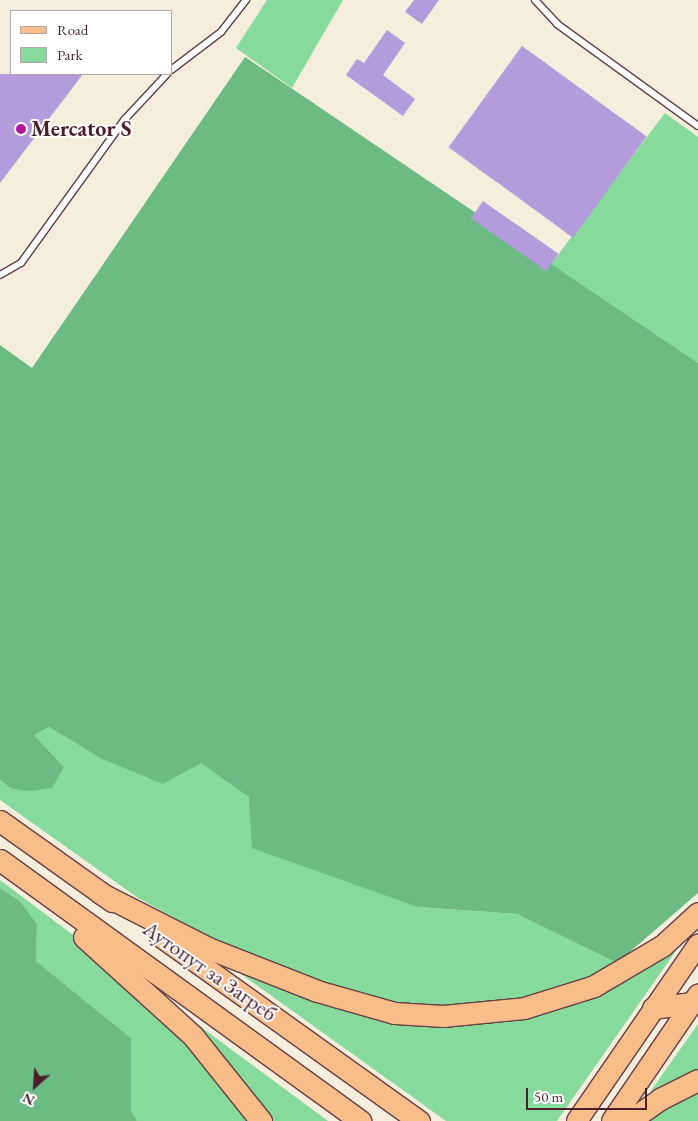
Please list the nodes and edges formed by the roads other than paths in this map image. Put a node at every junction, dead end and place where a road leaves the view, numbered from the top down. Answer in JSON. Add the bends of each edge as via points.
{"nodes":[{"id":1,"x":246,"y":0,"type":"edge"},
{"id":2,"x":535,"y":0,"type":"edge"},
{"id":3,"x":172,"y":69,"type":"edge"},
{"id":4,"x":166,"y":75,"type":"edge"},
{"id":5,"x":698,"y":126,"type":"edge"},
{"id":6,"x":0,"y":275,"type":"edge"},
{"id":7,"x":0,"y":821,"type":"edge"},
{"id":8,"x":0,"y":860,"type":"edge"},
{"id":9,"x":28,"y":882,"type":"junction"},
{"id":10,"x":100,"y":892,"type":"junction"},
{"id":11,"x":698,"y":913,"type":"edge"},
{"id":12,"x":698,"y":945,"type":"edge"},
{"id":13,"x":696,"y":1000,"type":"edge"},
{"id":14,"x":653,"y":1008,"type":"junction"},
{"id":15,"x":698,"y":1080,"type":"edge"},
{"id":16,"x":261,"y":1121,"type":"edge"},
{"id":17,"x":360,"y":1121,"type":"edge"},
{"id":18,"x":419,"y":1121,"type":"edge"},
{"id":19,"x":577,"y":1121,"type":"edge"},
{"id":20,"x":612,"y":1121,"type":"edge"},
{"id":21,"x":629,"y":1121,"type":"edge"}],
"edges":[{"from":1,"to":3,"type":"lane","via":[[220,32]]},
{"from":2,"to":5,"type":"lane","via":[[557,24]]},
{"from":4,"to":6,"type":"lane","via":[[125,119],[21,263]]},
{"from":7,"to":10,"type":"highway","name":"Аутопут за Загреб"},
{"from":8,"to":9,"type":"highway","name":"Аутопут за Загреб"},
{"from":9,"to":16,"type":"highway","via":[[193,1036]]},
{"from":9,"to":17,"type":"highway","name":"Аутопут за Загреб"},
{"from":10,"to":11,"type":"highway","via":[[208,948],[317,991],[395,1013],[444,1016],[524,1008],[594,986],[662,946]]},
{"from":10,"to":18,"type":"highway","name":"Аутопут за Загреб"},
{"from":12,"to":14,"type":"main road"},
{"from":13,"to":14,"type":"highway"},
{"from":13,"to":20,"type":"main road"},
{"from":14,"to":19,"type":"main road"},
{"from":15,"to":21,"type":"highway","via":[[652,1103]]}]}
